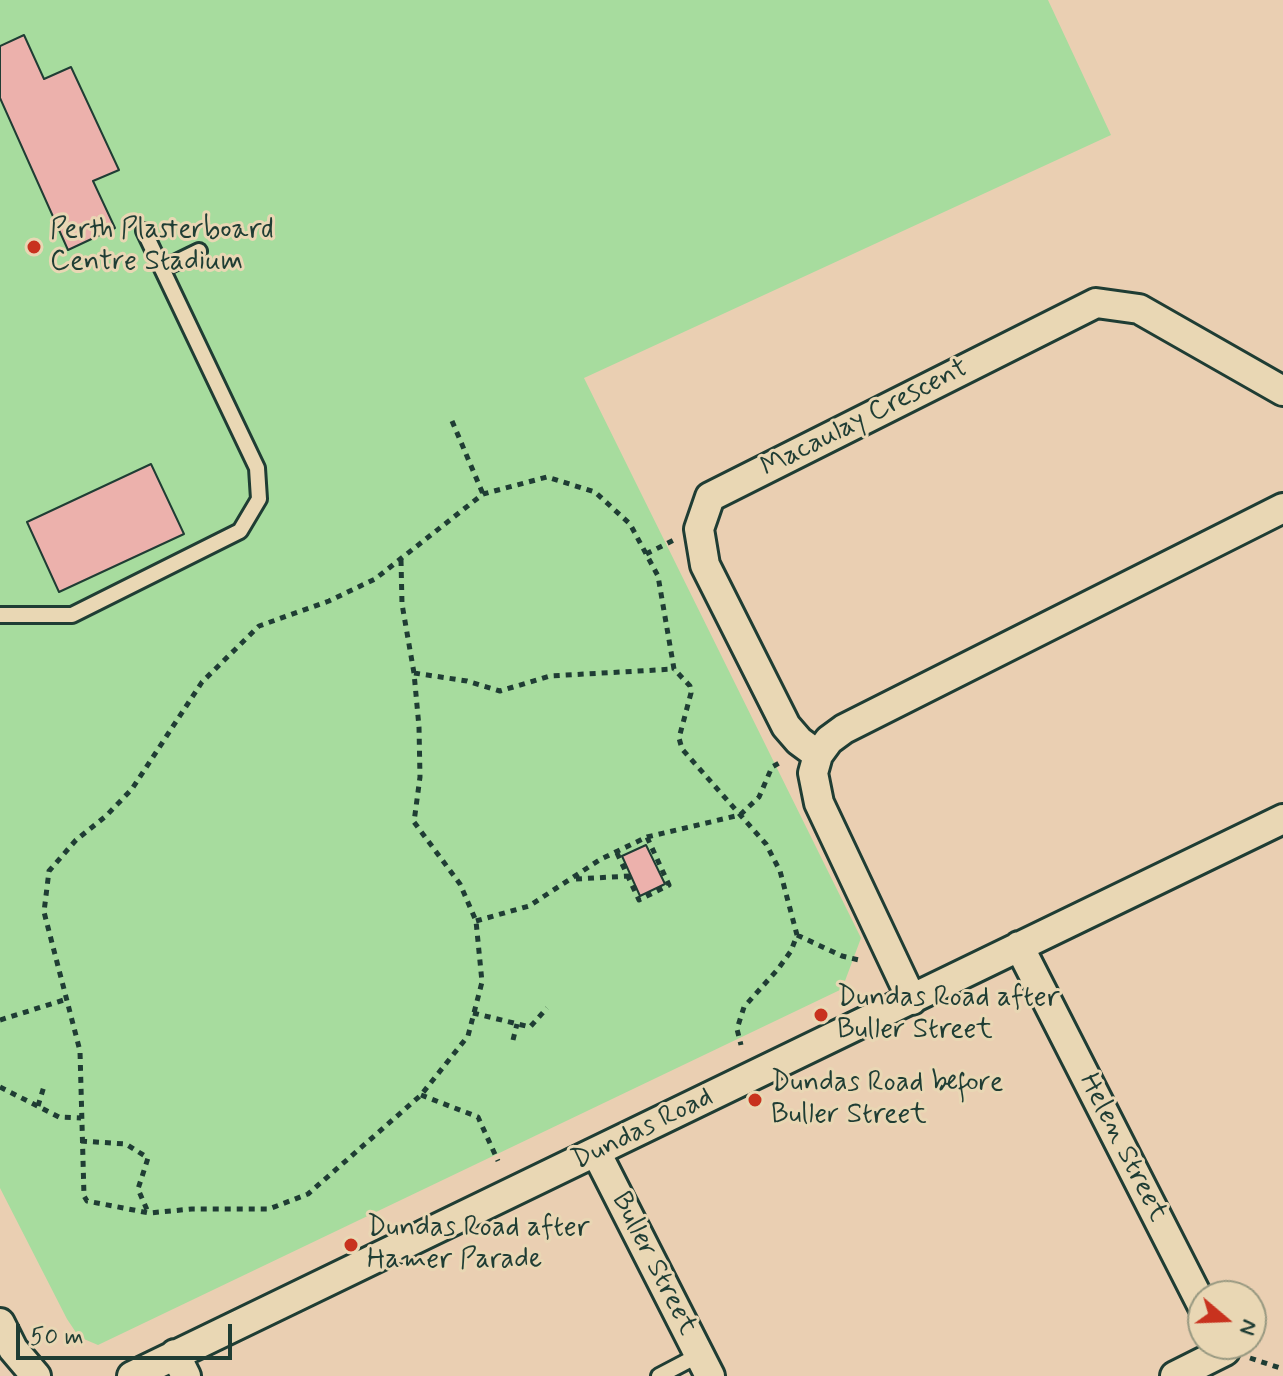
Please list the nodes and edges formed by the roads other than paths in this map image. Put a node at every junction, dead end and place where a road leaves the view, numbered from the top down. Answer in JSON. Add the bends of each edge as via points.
{"nodes":[{"id":1,"x":144,"y":231,"type":"dead end"},
{"id":2,"x":199,"y":251,"type":"dead end"},
{"id":3,"x":162,"y":269,"type":"junction"},
{"id":4,"x":1283,"y":391,"type":"edge"},
{"id":5,"x":1283,"y":508,"type":"edge"},
{"id":6,"x":0,"y":615,"type":"edge"},
{"id":7,"x":818,"y":755,"type":"junction"},
{"id":8,"x":1283,"y":819,"type":"edge"},
{"id":9,"x":1019,"y":946,"type":"junction"},
{"id":10,"x":912,"y":1000,"type":"junction"},
{"id":11,"x":596,"y":1152,"type":"junction"},
{"id":12,"x":1189,"y":1280,"type":"edge"},
{"id":13,"x":0,"y":1323,"type":"edge"},
{"id":14,"x":1202,"y":1360,"type":"edge"},
{"id":15,"x":180,"y":1365,"type":"edge"},
{"id":16,"x":704,"y":1366,"type":"edge"},
{"id":17,"x":36,"y":1376,"type":"edge"},
{"id":18,"x":132,"y":1376,"type":"edge"},
{"id":19,"x":659,"y":1376,"type":"edge"},
{"id":20,"x":1175,"y":1376,"type":"edge"}],
"edges":[{"from":1,"to":3,"type":"lane"},
{"from":2,"to":3,"type":"lane"},
{"from":3,"to":6,"type":"lane","via":[[257,468],[259,499],[240,531],[72,615]]},
{"from":4,"to":7,"type":"street","name":"Macaulay Crescent","via":[[1139,309],[1096,303],[710,497],[699,529],[705,565],[786,726]]},
{"from":5,"to":7,"type":"street","via":[[844,729]]},
{"from":7,"to":10,"type":"street","via":[[813,773],[819,803]]},
{"from":8,"to":9,"type":"street","name":"Dundas Road"},
{"from":9,"to":10,"type":"street","name":"Dundas Road"},
{"from":9,"to":12,"type":"street","name":"Helen Street"},
{"from":10,"to":11,"type":"street","name":"Dundas Road"},
{"from":11,"to":15,"type":"street","name":"Dundas Road"},
{"from":11,"to":16,"type":"street","name":"Buller Street"},
{"from":13,"to":17,"type":"street"},
{"from":14,"to":20,"type":"street"},
{"from":15,"to":18,"type":"street","name":"Dundas Road"},
{"from":16,"to":19,"type":"lane"}]}
